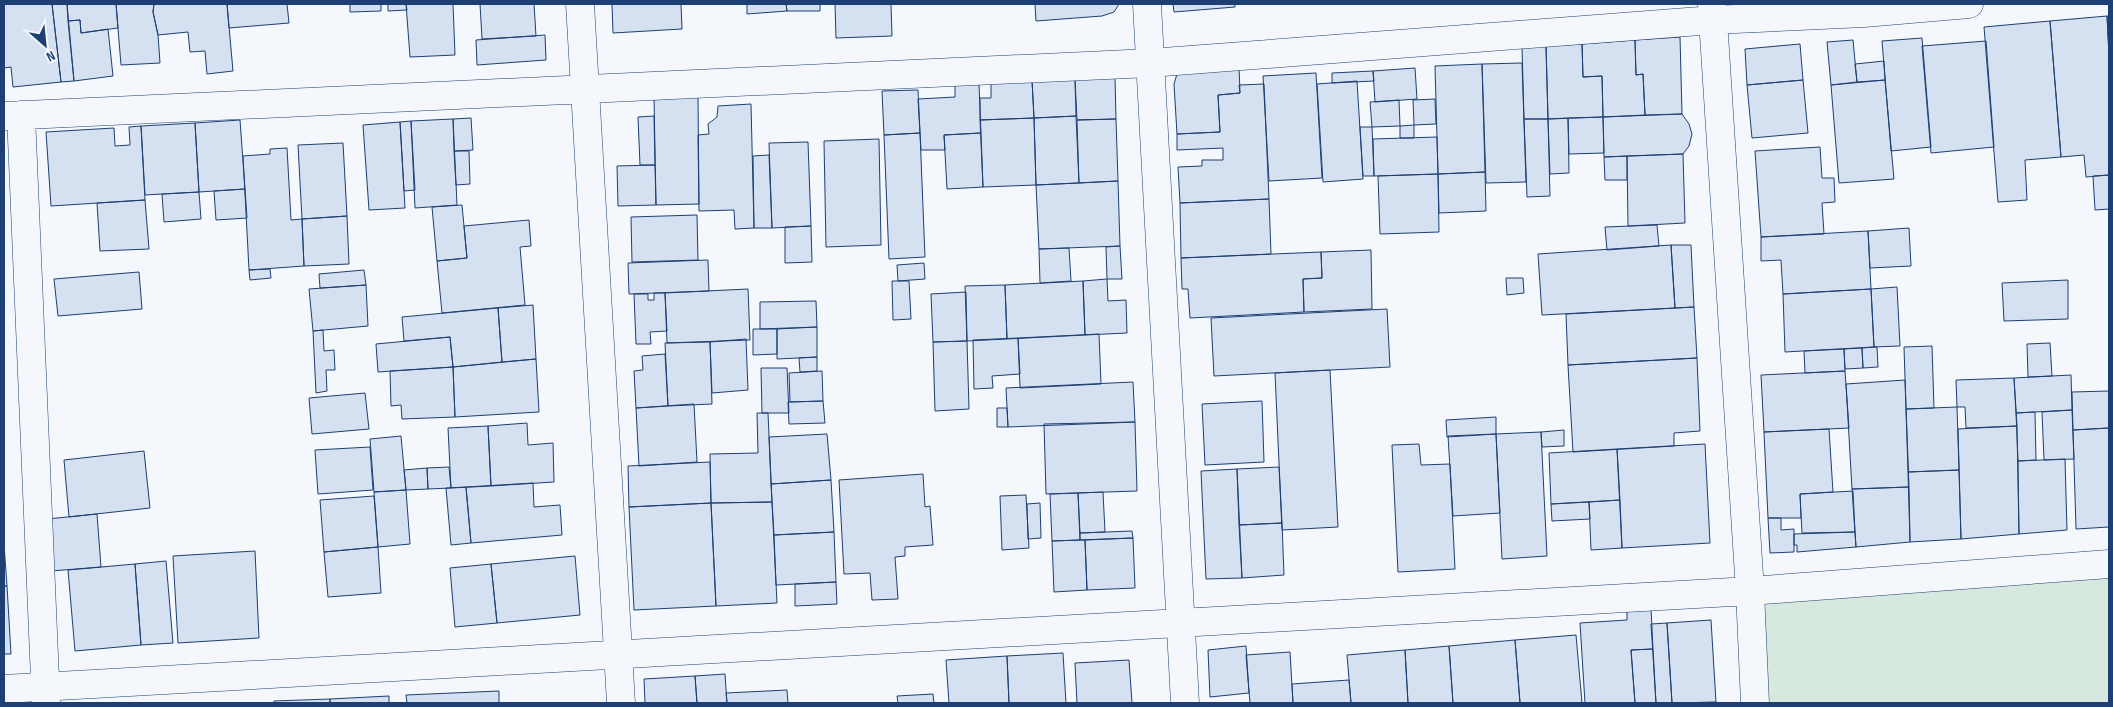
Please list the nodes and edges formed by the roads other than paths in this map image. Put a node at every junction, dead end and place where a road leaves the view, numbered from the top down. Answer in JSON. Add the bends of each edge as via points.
{"nodes":[{"id":1,"x":580,"y":4,"type":"edge"},
{"id":2,"x":1147,"y":4,"type":"edge"},
{"id":3,"x":1969,"y":4,"type":"edge"},
{"id":4,"x":1712,"y":12,"type":"edge"},
{"id":5,"x":1150,"y":62,"type":"junction"},
{"id":6,"x":585,"y":90,"type":"junction"},
{"id":7,"x":12,"y":115,"type":"edge"},
{"id":8,"x":2109,"y":564,"type":"edge"},
{"id":9,"x":1750,"y":591,"type":"junction"},
{"id":10,"x":1180,"y":622,"type":"junction"},
{"id":11,"x":619,"y":655,"type":"junction"},
{"id":12,"x":4,"y":689,"type":"edge"},
{"id":13,"x":46,"y":694,"type":"edge"},
{"id":14,"x":621,"y":703,"type":"edge"},
{"id":15,"x":1185,"y":703,"type":"edge"},
{"id":16,"x":1755,"y":703,"type":"edge"}],
"edges":[{"from":1,"to":6,"type":"street"},
{"from":2,"to":5,"type":"street"},
{"from":3,"to":4,"type":"street","via":[[1864,13]]},
{"from":4,"to":5,"type":"street"},
{"from":4,"to":9,"type":"street"},
{"from":5,"to":6,"type":"street"},
{"from":5,"to":10,"type":"street"},
{"from":6,"to":7,"type":"street"},
{"from":6,"to":11,"type":"street"},
{"from":7,"to":13,"type":"street"},
{"from":8,"to":9,"type":"street"},
{"from":9,"to":10,"type":"street"},
{"from":9,"to":16,"type":"street"},
{"from":10,"to":11,"type":"street"},
{"from":10,"to":15,"type":"street"},
{"from":11,"to":13,"type":"street"},
{"from":11,"to":14,"type":"street"},
{"from":12,"to":13,"type":"street"}]}
